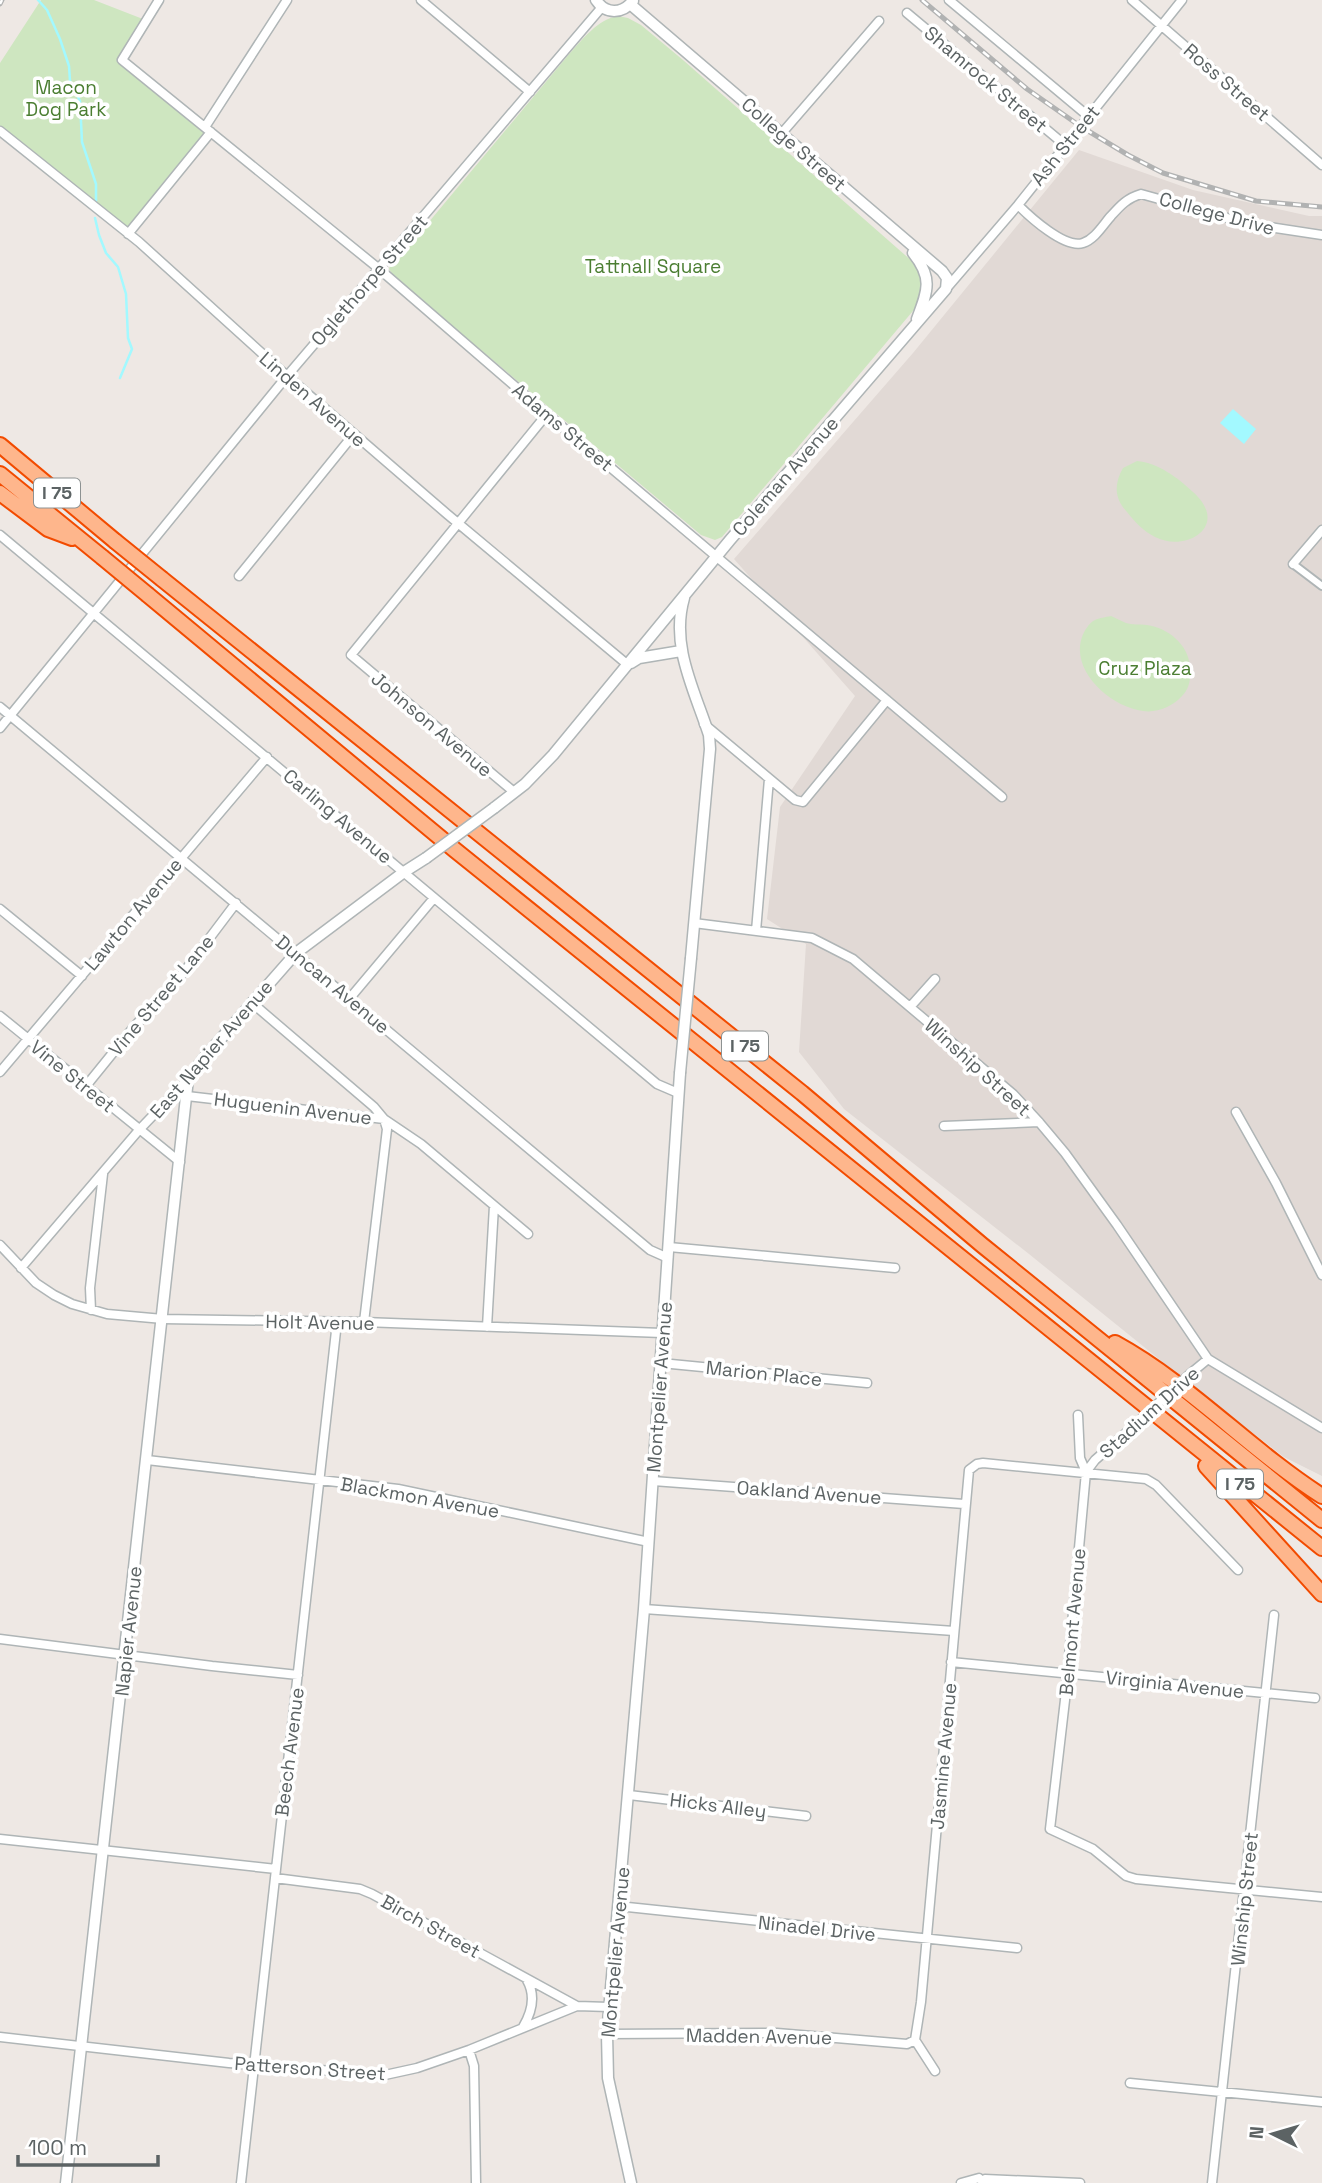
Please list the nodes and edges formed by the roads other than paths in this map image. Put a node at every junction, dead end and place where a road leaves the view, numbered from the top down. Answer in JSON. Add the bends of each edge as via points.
{"nodes":[{"id":1,"x":159,"y":0,"type":"edge"},
{"id":2,"x":287,"y":0,"type":"edge"},
{"id":3,"x":421,"y":0,"type":"edge"},
{"id":4,"x":949,"y":0,"type":"edge"},
{"id":5,"x":1132,"y":0,"type":"edge"},
{"id":6,"x":1182,"y":0,"type":"edge"},
{"id":7,"x":632,"y":2,"type":"edge"},
{"id":8,"x":599,"y":4,"type":"edge"},
{"id":9,"x":906,"y":13,"type":"dead end"},
{"id":10,"x":878,"y":21,"type":"dead end"},
{"id":11,"x":1161,"y":25,"type":"junction"},
{"id":12,"x":530,"y":92,"type":"junction"},
{"id":13,"x":1088,"y":116,"type":"junction"},
{"id":14,"x":208,"y":130,"type":"junction"},
{"id":15,"x":0,"y":131,"type":"edge"},
{"id":16,"x":782,"y":133,"type":"junction"},
{"id":17,"x":1065,"y":145,"type":"junction"},
{"id":18,"x":1322,"y":165,"type":"edge"},
{"id":19,"x":1017,"y":205,"type":"junction"},
{"id":20,"x":128,"y":234,"type":"junction"},
{"id":21,"x":1322,"y":234,"type":"edge"},
{"id":22,"x":900,"y":236,"type":"junction"},
{"id":23,"x":378,"y":268,"type":"junction"},
{"id":24,"x":946,"y":289,"type":"junction"},
{"id":25,"x":913,"y":328,"type":"junction"},
{"id":26,"x":287,"y":376,"type":"junction"},
{"id":27,"x":547,"y":414,"type":"junction"},
{"id":28,"x":354,"y":434,"type":"junction"},
{"id":29,"x":0,"y":445,"type":"edge"},
{"id":30,"x":0,"y":474,"type":"edge"},
{"id":31,"x":0,"y":493,"type":"edge"},
{"id":32,"x":459,"y":523,"type":"junction"},
{"id":33,"x":1322,"y":530,"type":"edge"},
{"id":34,"x":0,"y":535,"type":"edge"},
{"id":35,"x":82,"y":541,"type":"junction"},
{"id":36,"x":717,"y":555,"type":"junction"},
{"id":37,"x":1293,"y":564,"type":"joint"},
{"id":38,"x":239,"y":576,"type":"dead end"},
{"id":39,"x":1322,"y":586,"type":"edge"},
{"id":40,"x":686,"y":594,"type":"junction"},
{"id":41,"x":95,"y":613,"type":"junction"},
{"id":42,"x":681,"y":651,"type":"junction"},
{"id":43,"x":628,"y":665,"type":"junction"},
{"id":44,"x":887,"y":700,"type":"junction"},
{"id":45,"x":0,"y":707,"type":"edge"},
{"id":46,"x":10,"y":715,"type":"junction"},
{"id":47,"x":704,"y":724,"type":"junction"},
{"id":48,"x":0,"y":728,"type":"edge"},
{"id":49,"x":267,"y":757,"type":"junction"},
{"id":50,"x":769,"y":779,"type":"junction"},
{"id":51,"x":514,"y":792,"type":"junction"},
{"id":52,"x":1002,"y":797,"type":"dead end"},
{"id":53,"x":180,"y":857,"type":"junction"},
{"id":54,"x":426,"y":858,"type":"joint"},
{"id":55,"x":404,"y":872,"type":"junction"},
{"id":56,"x":434,"y":898,"type":"junction"},
{"id":57,"x":236,"y":903,"type":"junction"},
{"id":58,"x":0,"y":909,"type":"edge"},
{"id":59,"x":694,"y":923,"type":"junction"},
{"id":60,"x":757,"y":931,"type":"junction"},
{"id":61,"x":296,"y":953,"type":"junction"},
{"id":62,"x":82,"y":976,"type":"junction"},
{"id":63,"x":935,"y":979,"type":"dead end"},
{"id":64,"x":350,"y":998,"type":"junction"},
{"id":65,"x":251,"y":1002,"type":"junction"},
{"id":66,"x":910,"y":1007,"type":"junction"},
{"id":67,"x":0,"y":1016,"type":"edge"},
{"id":68,"x":28,"y":1039,"type":"junction"},
{"id":69,"x":0,"y":1072,"type":"edge"},
{"id":70,"x":188,"y":1079,"type":"junction"},
{"id":71,"x":86,"y":1086,"type":"junction"},
{"id":72,"x":678,"y":1093,"type":"junction"},
{"id":73,"x":187,"y":1096,"type":"junction"},
{"id":74,"x":1236,"y":1112,"type":"dead end"},
{"id":75,"x":384,"y":1119,"type":"junction"},
{"id":76,"x":1039,"y":1122,"type":"junction"},
{"id":77,"x":944,"y":1126,"type":"dead end"},
{"id":78,"x":139,"y":1130,"type":"junction"},
{"id":79,"x":180,"y":1162,"type":"junction"},
{"id":80,"x":103,"y":1174,"type":"junction"},
{"id":81,"x":494,"y":1206,"type":"junction"},
{"id":82,"x":528,"y":1234,"type":"dead end"},
{"id":83,"x":0,"y":1245,"type":"edge"},
{"id":84,"x":669,"y":1247,"type":"junction"},
{"id":85,"x":668,"y":1258,"type":"junction"},
{"id":86,"x":21,"y":1268,"type":"junction"},
{"id":87,"x":895,"y":1268,"type":"dead end"},
{"id":88,"x":1322,"y":1275,"type":"edge"},
{"id":89,"x":91,"y":1310,"type":"junction"},
{"id":90,"x":163,"y":1320,"type":"junction"},
{"id":91,"x":337,"y":1322,"type":"junction"},
{"id":92,"x":364,"y":1322,"type":"junction"},
{"id":93,"x":1079,"y":1323,"type":"junction"},
{"id":94,"x":487,"y":1327,"type":"junction"},
{"id":95,"x":662,"y":1333,"type":"junction"},
{"id":96,"x":1208,"y":1359,"type":"junction"},
{"id":97,"x":661,"y":1363,"type":"junction"},
{"id":98,"x":867,"y":1383,"type":"dead end"},
{"id":99,"x":1078,"y":1415,"type":"dead end"},
{"id":100,"x":1159,"y":1417,"type":"junction"},
{"id":101,"x":1322,"y":1428,"type":"edge"},
{"id":102,"x":147,"y":1460,"type":"junction"},
{"id":103,"x":1086,"y":1472,"type":"junction"},
{"id":104,"x":319,"y":1479,"type":"junction"},
{"id":105,"x":653,"y":1481,"type":"junction"},
{"id":106,"x":1322,"y":1496,"type":"edge"},
{"id":107,"x":964,"y":1504,"type":"junction"},
{"id":108,"x":1322,"y":1520,"type":"edge"},
{"id":109,"x":649,"y":1542,"type":"junction"},
{"id":110,"x":1322,"y":1548,"type":"edge"},
{"id":111,"x":1238,"y":1570,"type":"dead end"},
{"id":112,"x":1322,"y":1594,"type":"edge"},
{"id":113,"x":644,"y":1609,"type":"junction"},
{"id":114,"x":1274,"y":1615,"type":"dead end"},
{"id":115,"x":954,"y":1631,"type":"junction"},
{"id":116,"x":0,"y":1639,"type":"edge"},
{"id":117,"x":126,"y":1653,"type":"junction"},
{"id":118,"x":951,"y":1662,"type":"junction"},
{"id":119,"x":1067,"y":1673,"type":"junction"},
{"id":120,"x":298,"y":1675,"type":"junction"},
{"id":121,"x":1266,"y":1693,"type":"junction"},
{"id":122,"x":1315,"y":1698,"type":"dead end"},
{"id":123,"x":629,"y":1795,"type":"junction"},
{"id":124,"x":806,"y":1816,"type":"dead end"},
{"id":125,"x":0,"y":1839,"type":"edge"},
{"id":126,"x":104,"y":1850,"type":"junction"},
{"id":127,"x":275,"y":1873,"type":"junction"},
{"id":128,"x":1245,"y":1890,"type":"junction"},
{"id":129,"x":1322,"y":1897,"type":"edge"},
{"id":130,"x":618,"y":1906,"type":"junction"},
{"id":131,"x":927,"y":1939,"type":"junction"},
{"id":132,"x":1017,"y":1948,"type":"dead end"},
{"id":133,"x":525,"y":1978,"type":"junction"},
{"id":134,"x":577,"y":2006,"type":"junction"},
{"id":135,"x":609,"y":2007,"type":"junction"},
{"id":136,"x":523,"y":2027,"type":"junction"},
{"id":137,"x":607,"y":2034,"type":"junction"},
{"id":138,"x":0,"y":2037,"type":"edge"},
{"id":139,"x":915,"y":2040,"type":"junction"},
{"id":140,"x":82,"y":2046,"type":"junction"},
{"id":141,"x":469,"y":2050,"type":"junction"},
{"id":142,"x":254,"y":2065,"type":"junction"},
{"id":143,"x":935,"y":2071,"type":"dead end"},
{"id":144,"x":1130,"y":2083,"type":"dead end"},
{"id":145,"x":1223,"y":2092,"type":"junction"},
{"id":146,"x":1322,"y":2102,"type":"edge"},
{"id":147,"x":981,"y":2182,"type":"edge"},
{"id":148,"x":66,"y":2183,"type":"edge"},
{"id":149,"x":241,"y":2183,"type":"edge"},
{"id":150,"x":476,"y":2183,"type":"edge"},
{"id":151,"x":631,"y":2183,"type":"edge"},
{"id":152,"x":961,"y":2183,"type":"edge"},
{"id":153,"x":1071,"y":2183,"type":"edge"},
{"id":154,"x":1080,"y":2183,"type":"edge"},
{"id":155,"x":1212,"y":2183,"type":"edge"}],
"edges":[{"from":1,"to":14,"type":"street","name":"Adams Street","via":[[122,60]]},
{"from":2,"to":14,"type":"street"},
{"from":3,"to":12,"type":"street"},
{"from":4,"to":13,"type":"street","name":"Shamrock Street"},
{"from":5,"to":11,"type":"street","name":"Ross Street"},
{"from":6,"to":11,"type":"street","name":"Ash Street"},
{"from":7,"to":8,"type":"street","via":[[615,11]]},
{"from":7,"to":16,"type":"street","name":"College Street"},
{"from":8,"to":12,"type":"street","name":"Oglethorpe Street"},
{"from":9,"to":17,"type":"street","name":"Shamrock Street"},
{"from":10,"to":16,"type":"street"},
{"from":11,"to":13,"type":"street","name":"Ash Street"},
{"from":11,"to":18,"type":"street","name":"Ross Street"},
{"from":12,"to":23,"type":"street","name":"Oglethorpe Street"},
{"from":13,"to":17,"type":"street","name":"Ash Street"},
{"from":14,"to":20,"type":"street"},
{"from":14,"to":23,"type":"street","name":"Adams Street"},
{"from":15,"to":20,"type":"street","name":"Linden Avenue"},
{"from":16,"to":22,"type":"street","name":"College Street"},
{"from":17,"to":19,"type":"street","name":"Ash Street"},
{"from":19,"to":21,"type":"street","name":"College Drive","via":[[1045,229],[1079,244],[1096,234],[1126,200],[1142,194],[1279,230]]},
{"from":19,"to":24,"type":"street","name":"Ash Street"},
{"from":20,"to":26,"type":"street","name":"Linden Avenue"},
{"from":22,"to":24,"type":"street","name":"College Street","via":[[942,271]]},
{"from":22,"to":25,"type":"street","via":[[927,274],[927,289]]},
{"from":23,"to":26,"type":"street","name":"Oglethorpe Street"},
{"from":23,"to":27,"type":"street","name":"Adams Street"},
{"from":24,"to":25,"type":"street","name":"Coleman Avenue"},
{"from":25,"to":36,"type":"street","name":"Coleman Avenue"},
{"from":26,"to":28,"type":"street","name":"Linden Avenue"},
{"from":26,"to":41,"type":"street","name":"Oglethorpe Street"},
{"from":27,"to":32,"type":"street"},
{"from":27,"to":36,"type":"street","name":"Adams Street"},
{"from":28,"to":32,"type":"street","name":"Linden Avenue"},
{"from":28,"to":38,"type":"street"},
{"from":29,"to":93,"type":"highway","number":"I 75","bridge":true,"via":[[803,1093]]},
{"from":30,"to":35,"type":"highway","number":"I 75"},
{"from":31,"to":35,"type":"highway","via":[[48,529]]},
{"from":32,"to":43,"type":"street","name":"Linden Avenue"},
{"from":32,"to":51,"type":"street","name":"Johnson Avenue","via":[[351,655]]},
{"from":33,"to":37,"type":"street"},
{"from":34,"to":41,"type":"street","name":"Carling Avenue"},
{"from":35,"to":100,"type":"highway","number":"I 75","bridge":true,"via":[[455,850]]},
{"from":36,"to":40,"type":"street","name":"Coleman Avenue"},
{"from":36,"to":44,"type":"street","name":"Adams Street"},
{"from":37,"to":39,"type":"street"},
{"from":40,"to":42,"type":"street","name":"Montpelier Avenue","via":[[679,626]]},
{"from":40,"to":43,"type":"street","name":"Coleman Avenue"},
{"from":41,"to":46,"type":"street","name":"Oglethorpe Street"},
{"from":41,"to":49,"type":"street","name":"Carling Avenue"},
{"from":42,"to":43,"type":"street","via":[[639,658]]},
{"from":42,"to":47,"type":"street","name":"Montpelier Avenue"},
{"from":43,"to":51,"type":"street","name":"Coleman Avenue","via":[[553,755]]},
{"from":44,"to":50,"type":"street","via":[[803,802]]},
{"from":44,"to":52,"type":"street","name":"Adams Street"},
{"from":45,"to":46,"type":"street","name":"Duncan Avenue"},
{"from":46,"to":48,"type":"street","name":"Oglethorpe Street"},
{"from":46,"to":53,"type":"street","name":"Duncan Avenue"},
{"from":47,"to":50,"type":"street"},
{"from":47,"to":59,"type":"street","name":"Montpelier Avenue","via":[[710,749]]},
{"from":49,"to":53,"type":"street","name":"Lawton Avenue"},
{"from":49,"to":55,"type":"street","name":"Carling Avenue"},
{"from":50,"to":60,"type":"street"},
{"from":51,"to":54,"type":"street","name":"Coleman Avenue","bridge":true},
{"from":53,"to":57,"type":"street","name":"Duncan Avenue"},
{"from":53,"to":62,"type":"street","name":"Lawton Avenue"},
{"from":54,"to":55,"type":"street","name":"East Napier Avenue"},
{"from":55,"to":56,"type":"street","name":"Carling Avenue"},
{"from":55,"to":61,"type":"street","name":"East Napier Avenue"},
{"from":56,"to":64,"type":"street"},
{"from":56,"to":72,"type":"street","name":"Carling Avenue","via":[[657,1084]]},
{"from":57,"to":61,"type":"street","name":"Duncan Avenue"},
{"from":57,"to":71,"type":"street","name":"Vine Street Lane","via":[[184,972]]},
{"from":58,"to":62,"type":"street"},
{"from":59,"to":60,"type":"street","name":"Winship Street"},
{"from":59,"to":72,"type":"street","name":"Montpelier Avenue","bridge":true},
{"from":60,"to":66,"type":"street","name":"Winship Street","via":[[813,938],[853,959]]},
{"from":61,"to":64,"type":"street","name":"Duncan Avenue"},
{"from":61,"to":65,"type":"street","name":"East Napier Avenue"},
{"from":62,"to":68,"type":"street","name":"Lawton Avenue"},
{"from":63,"to":66,"type":"street"},
{"from":64,"to":85,"type":"street","name":"Duncan Avenue","via":[[650,1250]]},
{"from":65,"to":70,"type":"street","name":"East Napier Avenue"},
{"from":65,"to":75,"type":"street"},
{"from":66,"to":76,"type":"street","name":"Winship Street","via":[[1013,1094]]},
{"from":67,"to":68,"type":"street","name":"Vine Street"},
{"from":68,"to":69,"type":"street","name":"Lawton Avenue"},
{"from":68,"to":71,"type":"street","name":"Vine Street"},
{"from":70,"to":73,"type":"street","name":"Napier Avenue"},
{"from":70,"to":78,"type":"street","name":"East Napier Avenue"},
{"from":71,"to":78,"type":"street","name":"Vine Street"},
{"from":72,"to":84,"type":"street","name":"Montpelier Avenue"},
{"from":73,"to":75,"type":"street","name":"Huguenin Avenue"},
{"from":73,"to":79,"type":"street","name":"Napier Avenue"},
{"from":74,"to":88,"type":"street"},
{"from":75,"to":81,"type":"street","name":"Huguenin Avenue"},
{"from":75,"to":92,"type":"street","via":[[387,1129]]},
{"from":76,"to":77,"type":"street"},
{"from":76,"to":96,"type":"street","name":"Winship Street","via":[[1117,1225]]},
{"from":78,"to":79,"type":"street","name":"Vine Street"},
{"from":78,"to":80,"type":"street","name":"East Napier Avenue"},
{"from":79,"to":90,"type":"street","name":"Napier Avenue"},
{"from":80,"to":86,"type":"street","name":"East Napier Avenue"},
{"from":80,"to":89,"type":"street"},
{"from":81,"to":82,"type":"street","name":"Huguenin Avenue"},
{"from":81,"to":94,"type":"street"},
{"from":83,"to":86,"type":"street","name":"Holt Avenue"},
{"from":84,"to":85,"type":"street","name":"Montpelier Avenue"},
{"from":84,"to":87,"type":"street"},
{"from":85,"to":95,"type":"street","name":"Montpelier Avenue"},
{"from":86,"to":89,"type":"street","name":"Holt Avenue","via":[[54,1295]]},
{"from":89,"to":90,"type":"street","name":"Holt Avenue"},
{"from":90,"to":91,"type":"street","name":"Holt Avenue"},
{"from":90,"to":102,"type":"street","name":"Napier Avenue"},
{"from":91,"to":92,"type":"street","name":"Holt Avenue"},
{"from":91,"to":104,"type":"street","name":"Beech Avenue"},
{"from":92,"to":94,"type":"street","name":"Holt Avenue"},
{"from":93,"to":106,"type":"highway","via":[[1159,1371]]},
{"from":93,"to":108,"type":"highway","number":"I 75"},
{"from":94,"to":95,"type":"street","name":"Holt Avenue"},
{"from":95,"to":97,"type":"street","name":"Montpelier Avenue"},
{"from":96,"to":101,"type":"street","name":"Stadium Drive"},
{"from":96,"to":103,"type":"street","name":"Stadium Drive","bridge":true},
{"from":97,"to":98,"type":"street","name":"Marion Place"},
{"from":97,"to":105,"type":"street","name":"Montpelier Avenue"},
{"from":99,"to":103,"type":"street","name":"Belmont Avenue","via":[[1080,1458]]},
{"from":100,"to":110,"type":"highway","number":"I 75"},
{"from":100,"to":112,"type":"highway"},
{"from":102,"to":104,"type":"street","name":"Blackmon Avenue"},
{"from":102,"to":117,"type":"street","name":"Napier Avenue"},
{"from":103,"to":107,"type":"street","name":"Jasmine Avenue","via":[[976,1464],[969,1470]]},
{"from":103,"to":111,"type":"street","via":[[1151,1481]]},
{"from":103,"to":119,"type":"street","name":"Belmont Avenue"},
{"from":104,"to":109,"type":"street","name":"Blackmon Avenue","via":[[398,1489]]},
{"from":104,"to":120,"type":"street","name":"Beech Avenue"},
{"from":105,"to":107,"type":"street","name":"Oakland Avenue"},
{"from":105,"to":109,"type":"street","name":"Montpelier Avenue"},
{"from":107,"to":115,"type":"street","name":"Jasmine Avenue"},
{"from":109,"to":113,"type":"street","name":"Montpelier Avenue"},
{"from":113,"to":115,"type":"street"},
{"from":113,"to":123,"type":"street","name":"Montpelier Avenue"},
{"from":114,"to":121,"type":"street","name":"Winship Street"},
{"from":115,"to":118,"type":"street","name":"Jasmine Avenue"},
{"from":116,"to":117,"type":"street"},
{"from":117,"to":120,"type":"street"},
{"from":117,"to":126,"type":"street","name":"Napier Avenue"},
{"from":118,"to":119,"type":"street","name":"Virginia Avenue"},
{"from":118,"to":131,"type":"street","name":"Jasmine Avenue"},
{"from":119,"to":121,"type":"street","name":"Virginia Avenue"},
{"from":119,"to":128,"type":"street","name":"Belmont Avenue","via":[[1050,1829],[1093,1849],[1126,1876]]},
{"from":120,"to":127,"type":"street","name":"Beech Avenue"},
{"from":121,"to":122,"type":"street","name":"Virginia Avenue"},
{"from":121,"to":128,"type":"street","name":"Winship Street"},
{"from":123,"to":124,"type":"street","name":"Hicks Alley"},
{"from":123,"to":130,"type":"street","name":"Montpelier Avenue"},
{"from":125,"to":126,"type":"street","name":"Birch Street"},
{"from":126,"to":127,"type":"street","name":"Birch Street"},
{"from":126,"to":140,"type":"street","name":"Napier Avenue"},
{"from":127,"to":133,"type":"street","name":"Birch Street","via":[[360,1889]]},
{"from":127,"to":142,"type":"street","name":"Beech Avenue"},
{"from":128,"to":129,"type":"street"},
{"from":128,"to":145,"type":"street","name":"Winship Street"},
{"from":130,"to":131,"type":"street","name":"Ninadel Drive"},
{"from":130,"to":135,"type":"street","name":"Montpelier Avenue"},
{"from":131,"to":132,"type":"street","name":"Ninadel Drive"},
{"from":131,"to":139,"type":"street","name":"Jasmine Avenue"},
{"from":133,"to":134,"type":"street","name":"Birch Street"},
{"from":133,"to":136,"type":"street","via":[[533,1994]]},
{"from":134,"to":135,"type":"street","name":"Patterson Street"},
{"from":134,"to":136,"type":"street","name":"Patterson Street"},
{"from":135,"to":137,"type":"street","name":"Montpelier Avenue"},
{"from":136,"to":141,"type":"street","name":"Patterson Street"},
{"from":137,"to":139,"type":"street","name":"Madden Avenue","via":[[777,2033],[906,2044]]},
{"from":137,"to":151,"type":"street","name":"Montpelier Avenue","via":[[608,2078]]},
{"from":138,"to":140,"type":"street","name":"Patterson Street"},
{"from":139,"to":143,"type":"street"},
{"from":140,"to":142,"type":"street","name":"Patterson Street"},
{"from":140,"to":148,"type":"street","name":"Napier Avenue"},
{"from":141,"to":142,"type":"street","name":"Patterson Street","via":[[385,2075]]},
{"from":141,"to":150,"type":"street","via":[[474,2066]]},
{"from":142,"to":149,"type":"street","name":"Beech Avenue"},
{"from":144,"to":145,"type":"street"},
{"from":145,"to":146,"type":"street"},
{"from":145,"to":155,"type":"street","name":"Winship Street"},
{"from":147,"to":152,"type":"street","via":[[979,2178]]},
{"from":147,"to":153,"type":"street"},
{"from":153,"to":154,"type":"street"}]}
